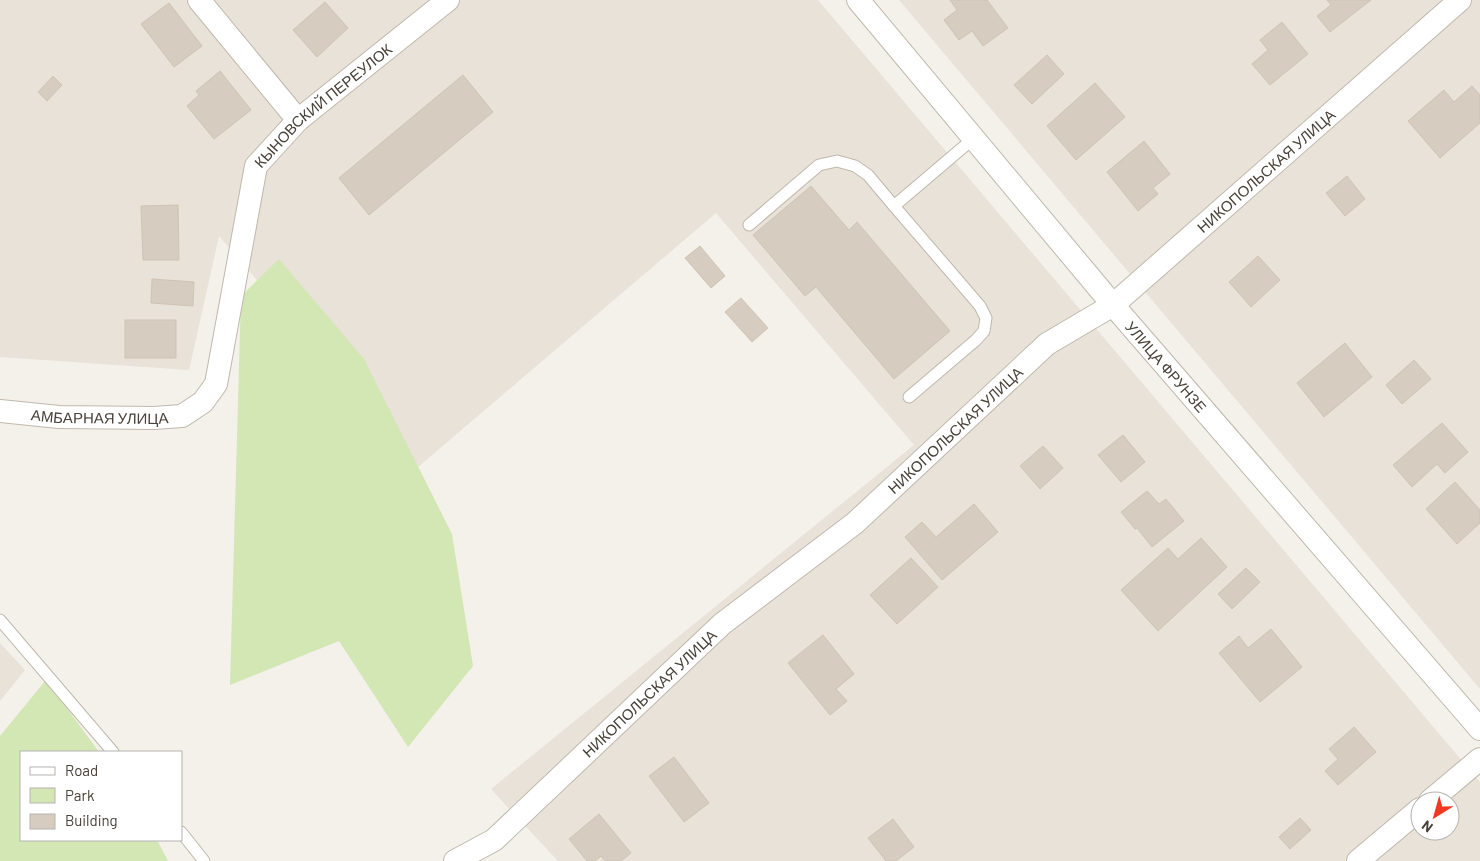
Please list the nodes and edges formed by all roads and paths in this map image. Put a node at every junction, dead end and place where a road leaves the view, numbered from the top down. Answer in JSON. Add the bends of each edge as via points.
{"nodes":[{"id":1,"x":199,"y":0,"type":"edge"},
{"id":2,"x":448,"y":0,"type":"edge"},
{"id":3,"x":1460,"y":0,"type":"edge"},
{"id":4,"x":861,"y":1,"type":"edge"},
{"id":5,"x":298,"y":120,"type":"junction"},
{"id":6,"x":974,"y":138,"type":"junction"},
{"id":7,"x":894,"y":206,"type":"junction"},
{"id":8,"x":748,"y":226,"type":"dead end"},
{"id":9,"x":1113,"y":305,"type":"junction"},
{"id":10,"x":216,"y":384,"type":"joint"},
{"id":11,"x":909,"y":397,"type":"dead end"},
{"id":12,"x":0,"y":411,"type":"edge"},
{"id":13,"x":0,"y":620,"type":"edge"},
{"id":14,"x":1480,"y":729,"type":"edge"},
{"id":15,"x":112,"y":751,"type":"edge"},
{"id":16,"x":1480,"y":758,"type":"edge"},
{"id":17,"x":1442,"y":791,"type":"edge"},
{"id":18,"x":1410,"y":817,"type":"edge"},
{"id":19,"x":182,"y":833,"type":"edge"},
{"id":20,"x":204,"y":861,"type":"edge"},
{"id":21,"x":454,"y":861,"type":"edge"},
{"id":22,"x":1358,"y":861,"type":"edge"}],
"edges":[{"from":1,"to":5,"type":"street"},
{"from":2,"to":5,"type":"street","name":"КЫНОВСКИЙ ПЕРЕУЛОК"},
{"from":3,"to":9,"type":"street","name":"НИКОПОЛЬСКАЯ УЛИЦА"},
{"from":4,"to":6,"type":"street","name":"УЛИЦА ФРУНЗЕ"},
{"from":5,"to":10,"type":"street","name":"КЫНОВСКИЙ ПЕРЕУЛОК","via":[[256,166]]},
{"from":6,"to":7,"type":"lane"},
{"from":6,"to":9,"type":"street","name":"УЛИЦА ФРУНЗЕ"},
{"from":7,"to":8,"type":"lane","via":[[868,175],[855,166],[836,161],[819,165]]},
{"from":7,"to":11,"type":"lane","via":[[980,306],[986,318],[984,331],[976,340]]},
{"from":9,"to":14,"type":"street","name":"УЛИЦА ФРУНЗЕ"},
{"from":9,"to":21,"type":"street","name":"НИКОПОЛЬСКАЯ УЛИЦА","via":[[1046,344],[855,523],[722,624],[494,840]]},
{"from":10,"to":12,"type":"street","name":"АМБАРНАЯ УЛИЦА","via":[[202,402],[182,416],[59,417]]},
{"from":13,"to":15,"type":"lane"},
{"from":16,"to":17,"type":"street"},
{"from":18,"to":22,"type":"street"},
{"from":19,"to":20,"type":"lane"}]}
